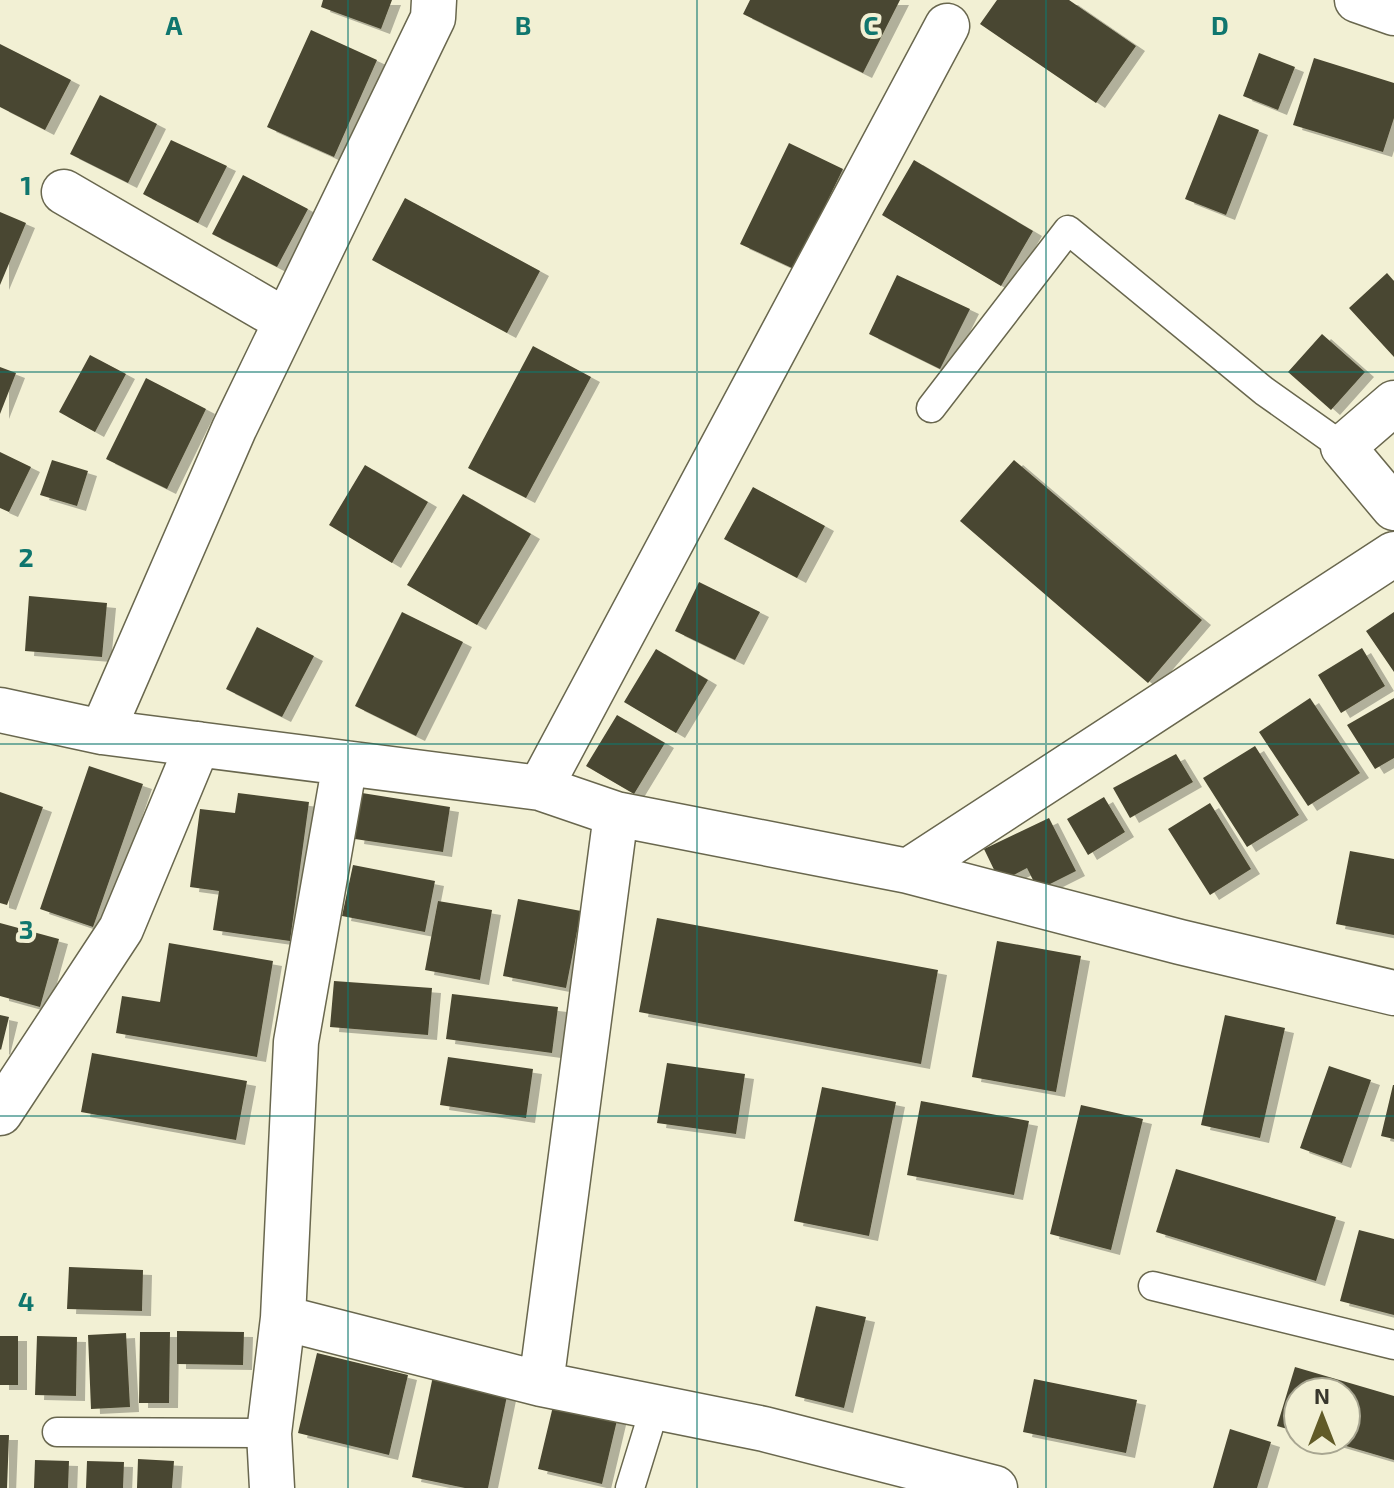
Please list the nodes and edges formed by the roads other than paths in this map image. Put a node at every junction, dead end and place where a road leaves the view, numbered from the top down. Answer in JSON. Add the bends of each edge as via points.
{"nodes":[{"id":1,"x":434,"y":0,"type":"edge"},
{"id":2,"x":1357,"y":0,"type":"edge"},
{"id":3,"x":1394,"y":13,"type":"edge"},
{"id":4,"x":947,"y":26,"type":"dead end"},
{"id":5,"x":64,"y":192,"type":"dead end"},
{"id":6,"x":286,"y":321,"type":"junction"},
{"id":7,"x":1394,"y":403,"type":"edge"},
{"id":8,"x":931,"y":408,"type":"dead end"},
{"id":9,"x":1343,"y":447,"type":"junction"},
{"id":10,"x":1394,"y":508,"type":"edge"},
{"id":11,"x":1394,"y":554,"type":"edge"},
{"id":12,"x":0,"y":710,"type":"edge"},
{"id":13,"x":102,"y":732,"type":"junction"},
{"id":14,"x":198,"y":744,"type":"junction"},
{"id":15,"x":345,"y":763,"type":"junction"},
{"id":16,"x":540,"y":788,"type":"junction"},
{"id":17,"x":616,"y":814,"type":"junction"},
{"id":18,"x":908,"y":871,"type":"junction"},
{"id":19,"x":1394,"y":993,"type":"edge"},
{"id":20,"x":0,"y":1113,"type":"edge"},
{"id":21,"x":1153,"y":1286,"type":"dead end"},
{"id":22,"x":283,"y":1318,"type":"junction"},
{"id":23,"x":1394,"y":1345,"type":"edge"},
{"id":24,"x":541,"y":1384,"type":"junction"},
{"id":25,"x":655,"y":1407,"type":"junction"},
{"id":26,"x":57,"y":1432,"type":"dead end"},
{"id":27,"x":269,"y":1433,"type":"junction"},
{"id":28,"x":272,"y":1488,"type":"edge"},
{"id":29,"x":630,"y":1488,"type":"edge"},
{"id":30,"x":995,"y":1488,"type":"edge"}],
"edges":[{"from":1,"to":6,"type":"street","via":[[433,18]]},
{"from":2,"to":3,"type":"street"},
{"from":4,"to":16,"type":"street"},
{"from":5,"to":6,"type":"street"},
{"from":6,"to":13,"type":"street"},
{"from":7,"to":9,"type":"street"},
{"from":8,"to":9,"type":"lane","via":[[1068,230],[1264,391]]},
{"from":9,"to":10,"type":"street"},
{"from":11,"to":18,"type":"street"},
{"from":12,"to":13,"type":"street"},
{"from":13,"to":14,"type":"street"},
{"from":14,"to":15,"type":"street"},
{"from":14,"to":20,"type":"street","via":[[121,929]]},
{"from":15,"to":16,"type":"street"},
{"from":15,"to":22,"type":"street","via":[[296,1042]]},
{"from":16,"to":17,"type":"street"},
{"from":17,"to":18,"type":"street"},
{"from":17,"to":24,"type":"street"},
{"from":18,"to":19,"type":"street"},
{"from":21,"to":23,"type":"lane"},
{"from":22,"to":24,"type":"street"},
{"from":22,"to":27,"type":"street"},
{"from":24,"to":25,"type":"street"},
{"from":25,"to":29,"type":"lane"},
{"from":25,"to":30,"type":"street"},
{"from":26,"to":27,"type":"lane"},
{"from":27,"to":28,"type":"street"}]}
